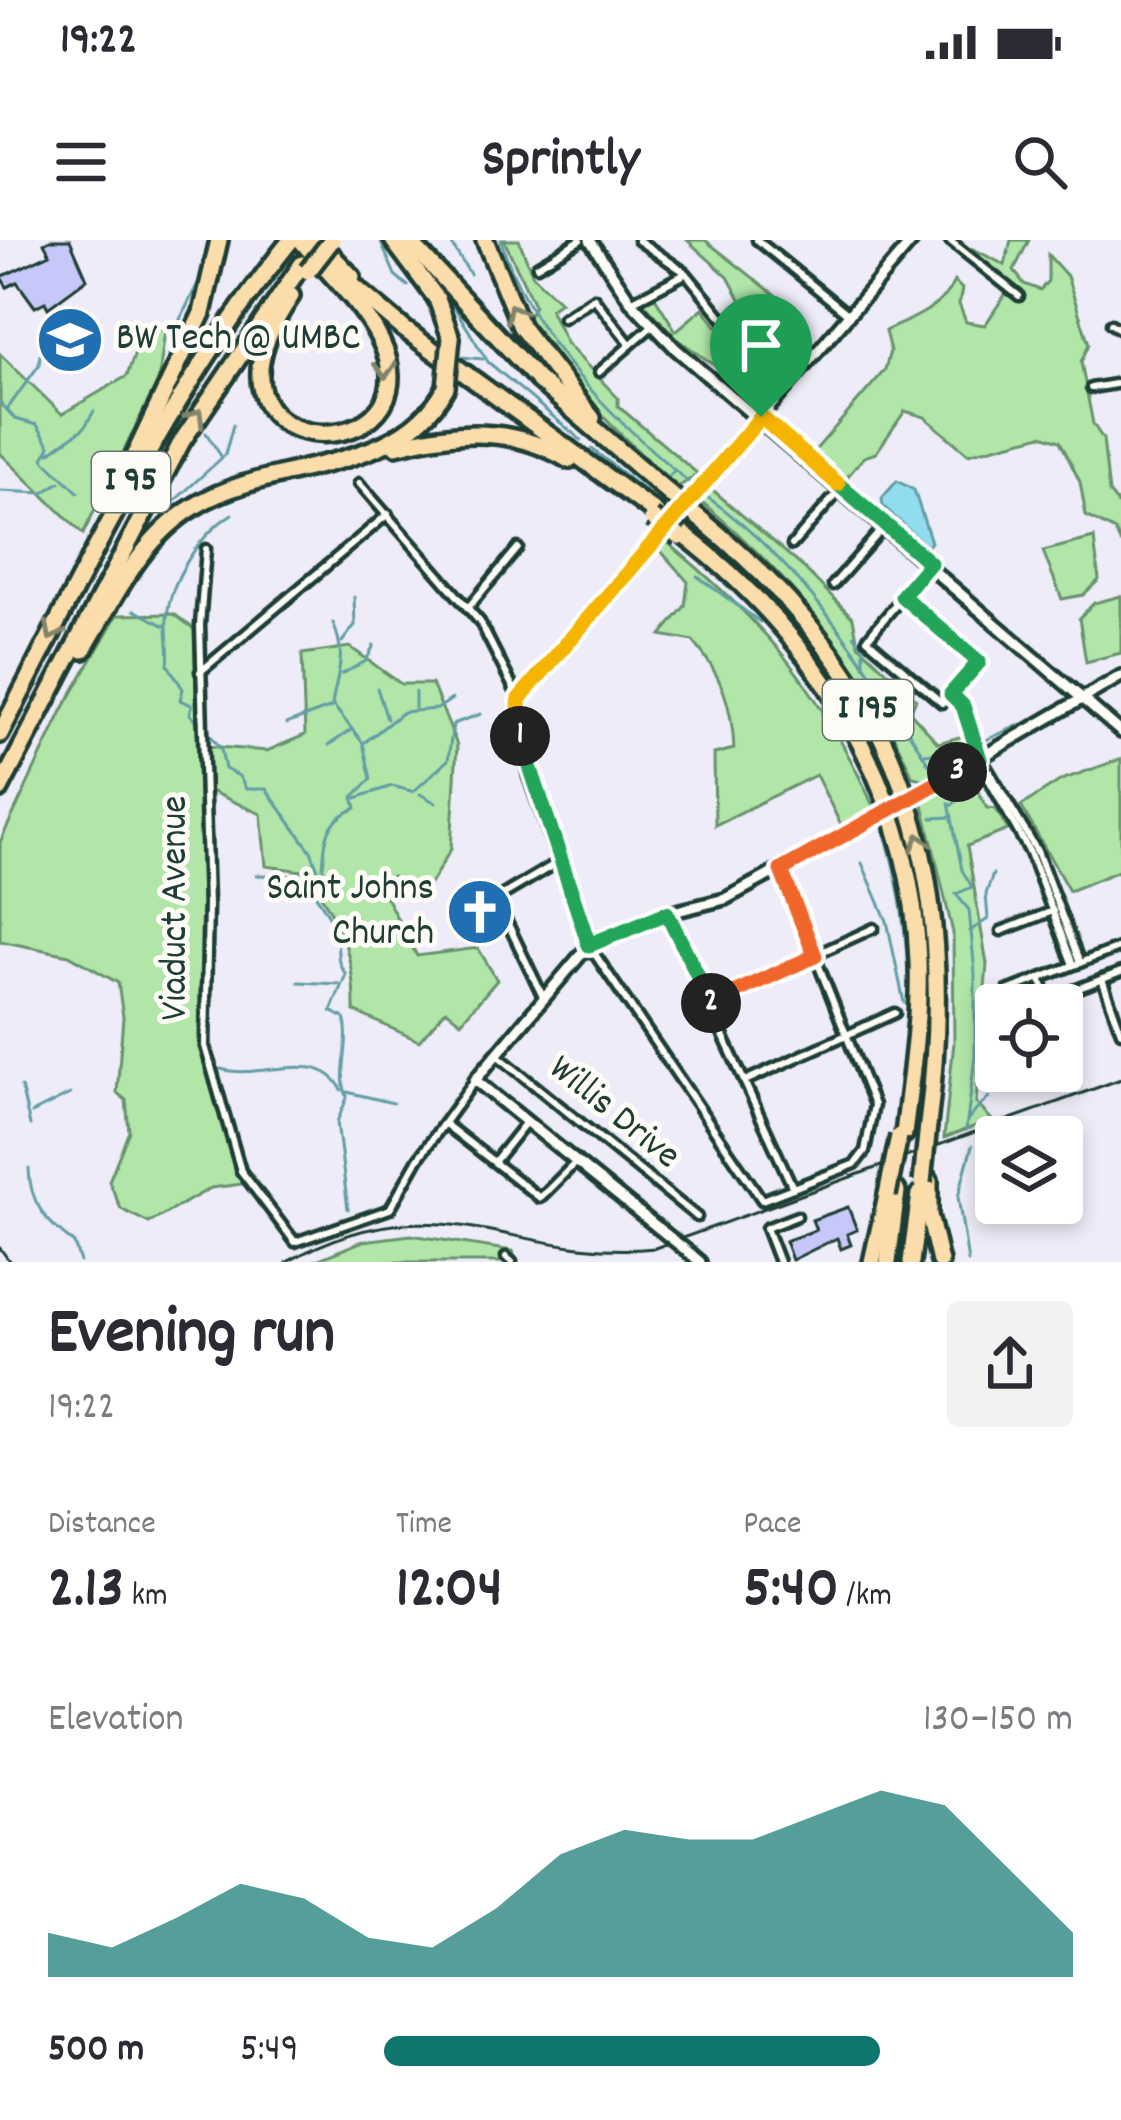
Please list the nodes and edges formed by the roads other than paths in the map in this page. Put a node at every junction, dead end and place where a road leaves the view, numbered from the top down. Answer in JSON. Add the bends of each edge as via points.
{"nodes":[{"id":1,"x":220,"y":240,"type":"edge"},
{"id":2,"x":324,"y":240,"type":"edge"},
{"id":3,"x":393,"y":240,"type":"edge"},
{"id":4,"x":409,"y":240,"type":"edge"},
{"id":5,"x":485,"y":240,"type":"edge"},
{"id":6,"x":558,"y":240,"type":"edge"},
{"id":7,"x":580,"y":240,"type":"edge"},
{"id":8,"x":590,"y":240,"type":"edge"},
{"id":9,"x":638,"y":240,"type":"edge"},
{"id":10,"x":757,"y":240,"type":"edge"},
{"id":11,"x":914,"y":240,"type":"edge"},
{"id":12,"x":950,"y":240,"type":"edge"},
{"id":13,"x":295,"y":241,"type":"edge"},
{"id":14,"x":565,"y":249,"type":"junction"},
{"id":15,"x":538,"y":266,"type":"dead end"},
{"id":16,"x":305,"y":268,"type":"junction"},
{"id":17,"x":686,"y":273,"type":"junction"},
{"id":18,"x":1018,"y":296,"type":"dead end"},
{"id":19,"x":631,"y":302,"type":"junction"},
{"id":20,"x":849,"y":315,"type":"junction"},
{"id":21,"x":722,"y":316,"type":"dead end"},
{"id":22,"x":563,"y":318,"type":"dead end"},
{"id":23,"x":1111,"y":324,"type":"dead end"},
{"id":24,"x":652,"y":326,"type":"junction"},
{"id":25,"x":1121,"y":330,"type":"edge"},
{"id":26,"x":630,"y":344,"type":"junction"},
{"id":27,"x":462,"y":371,"type":"junction"},
{"id":28,"x":599,"y":372,"type":"dead end"},
{"id":29,"x":1121,"y":383,"type":"edge"},
{"id":30,"x":1091,"y":388,"type":"dead end"},
{"id":31,"x":761,"y":417,"type":"junction"},
{"id":32,"x":317,"y":464,"type":"junction"},
{"id":33,"x":359,"y":482,"type":"dead end"},
{"id":34,"x":842,"y":488,"type":"junction"},
{"id":35,"x":671,"y":496,"type":"junction"},
{"id":36,"x":388,"y":514,"type":"junction"},
{"id":37,"x":654,"y":516,"type":"junction"},
{"id":38,"x":886,"y":525,"type":"junction"},
{"id":39,"x":792,"y":545,"type":"dead end"},
{"id":40,"x":518,"y":548,"type":"dead end"},
{"id":41,"x":206,"y":549,"type":"dead end"},
{"id":42,"x":930,"y":563,"type":"junction"},
{"id":43,"x":79,"y":581,"type":"junction"},
{"id":44,"x":833,"y":585,"type":"dead end"},
{"id":45,"x":902,"y":596,"type":"junction"},
{"id":46,"x":468,"y":608,"type":"junction"},
{"id":47,"x":200,"y":672,"type":"junction"},
{"id":48,"x":1121,"y":676,"type":"edge"},
{"id":49,"x":951,"y":694,"type":"junction"},
{"id":50,"x":519,"y":699,"type":"junction"},
{"id":51,"x":1088,"y":699,"type":"junction"},
{"id":52,"x":1121,"y":732,"type":"edge"},
{"id":53,"x":0,"y":734,"type":"edge"},
{"id":54,"x":24,"y":743,"type":"junction"},
{"id":55,"x":980,"y":759,"type":"junction"},
{"id":56,"x":0,"y":789,"type":"edge"},
{"id":57,"x":560,"y":861,"type":"junction"},
{"id":58,"x":781,"y":870,"type":"junction"},
{"id":59,"x":1057,"y":909,"type":"junction"},
{"id":60,"x":667,"y":913,"type":"junction"},
{"id":61,"x":874,"y":928,"type":"dead end"},
{"id":62,"x":1000,"y":931,"type":"dead end"},
{"id":63,"x":589,"y":945,"type":"junction"},
{"id":64,"x":1121,"y":947,"type":"edge"},
{"id":65,"x":815,"y":956,"type":"junction"},
{"id":66,"x":1077,"y":964,"type":"junction"},
{"id":67,"x":1121,"y":972,"type":"edge"},
{"id":68,"x":1040,"y":978,"type":"junction"},
{"id":69,"x":1102,"y":979,"type":"junction"},
{"id":70,"x":1025,"y":984,"type":"edge"},
{"id":71,"x":1042,"y":984,"type":"edge"},
{"id":72,"x":1083,"y":987,"type":"edge"},
{"id":73,"x":544,"y":999,"type":"junction"},
{"id":74,"x":708,"y":1004,"type":"junction"},
{"id":75,"x":895,"y":1013,"type":"dead end"},
{"id":76,"x":1121,"y":1031,"type":"edge"},
{"id":77,"x":847,"y":1034,"type":"junction"},
{"id":78,"x":494,"y":1052,"type":"junction"},
{"id":79,"x":475,"y":1080,"type":"junction"},
{"id":80,"x":744,"y":1081,"type":"junction"},
{"id":81,"x":526,"y":1122,"type":"junction"},
{"id":82,"x":445,"y":1124,"type":"junction"},
{"id":83,"x":494,"y":1162,"type":"junction"},
{"id":84,"x":576,"y":1162,"type":"junction"},
{"id":85,"x":925,"y":1181,"type":"junction"},
{"id":86,"x":793,"y":1188,"type":"junction"},
{"id":87,"x":892,"y":1193,"type":"junction"},
{"id":88,"x":797,"y":1216,"type":"dead end"},
{"id":89,"x":697,"y":1217,"type":"dead end"},
{"id":90,"x":700,"y":1262,"type":"edge"},
{"id":91,"x":779,"y":1262,"type":"edge"},
{"id":92,"x":872,"y":1262,"type":"edge"},
{"id":93,"x":888,"y":1262,"type":"edge"},
{"id":94,"x":911,"y":1262,"type":"edge"},
{"id":95,"x":940,"y":1262,"type":"edge"}],
"edges":[{"from":1,"to":43,"type":"highway","via":[[193,337]]},
{"from":2,"to":16,"type":"highway","number":"I 95","bridge":true},
{"from":2,"to":27,"type":"highway","via":[[360,285]]},
{"from":3,"to":32,"type":"highway","bridge":true,"via":[[437,299],[452,338],[446,387],[408,433]]},
{"from":4,"to":35,"type":"highway","number":"I 195","via":[[538,380]]},
{"from":35,"to":5,"type":"highway","one_way":true,"via":[[533,347]]},
{"from":6,"to":14,"type":"street"},
{"from":7,"to":14,"type":"street"},
{"from":8,"to":19,"type":"street"},
{"from":9,"to":17,"type":"street"},
{"from":10,"to":20,"type":"street"},
{"from":11,"to":20,"type":"street"},
{"from":12,"to":18,"type":"street"},
{"from":13,"to":16,"type":"highway","one_way":true,"via":[[367,320],[387,360],[376,410],[356,428],[329,436],[279,418],[260,377],[264,341]]},
{"from":13,"to":27,"type":"highway"},
{"from":13,"to":43,"type":"highway","number":"I 95","via":[[188,382]]},
{"from":14,"to":15,"type":"street"},
{"from":54,"to":16,"type":"highway","number":"I 95","one_way":true,"via":[[182,441]]},
{"from":17,"to":19,"type":"street"},
{"from":17,"to":21,"type":"street"},
{"from":19,"to":24,"type":"street"},
{"from":20,"to":31,"type":"street"},
{"from":22,"to":26,"type":"street","via":[[594,298]]},
{"from":23,"to":25,"type":"street"},
{"from":24,"to":26,"type":"street"},
{"from":24,"to":31,"type":"street"},
{"from":26,"to":28,"type":"street"},
{"from":27,"to":37,"type":"highway","number":"I 195"},
{"from":29,"to":30,"type":"street"},
{"from":31,"to":34,"type":"street"},
{"from":31,"to":50,"type":"street"},
{"from":32,"to":37,"type":"highway","via":[[442,435],[492,433],[556,453]]},
{"from":32,"to":54,"type":"highway","via":[[208,498],[155,538]]},
{"from":33,"to":36,"type":"street"},
{"from":34,"to":38,"type":"street"},
{"from":34,"to":39,"type":"street"},
{"from":85,"to":35,"type":"highway","number":"I 195","one_way":true,"bridge":true,"via":[[939,958],[918,831],[877,727],[840,664],[794,604]]},
{"from":36,"to":46,"type":"street"},
{"from":36,"to":47,"type":"street"},
{"from":37,"to":87,"type":"highway","number":"I 195","bridge":true,"via":[[776,617],[840,704],[874,772],[897,838],[918,958],[912,1070]]},
{"from":38,"to":42,"type":"street"},
{"from":38,"to":44,"type":"street"},
{"from":40,"to":46,"type":"street"},
{"from":41,"to":47,"type":"street","name":"Viaduct Avenue"},
{"from":42,"to":45,"type":"street"},
{"from":42,"to":51,"type":"street"},
{"from":43,"to":53,"type":"highway","number":"I 95","one_way":true},
{"from":45,"to":49,"type":"street","via":[[979,662]]},
{"from":45,"to":49,"type":"street","via":[[867,641],[936,703]]},
{"from":46,"to":50,"type":"street"},
{"from":47,"to":82,"type":"street","name":"Viaduct Avenue","via":[[207,1061],[245,1180],[295,1242],[391,1209]]},
{"from":48,"to":51,"type":"street"},
{"from":49,"to":55,"type":"street","via":[[963,706]]},
{"from":50,"to":57,"type":"street","via":[[523,754]]},
{"from":51,"to":52,"type":"street"},
{"from":51,"to":55,"type":"street"},
{"from":54,"to":56,"type":"highway","number":"I 95"},
{"from":55,"to":58,"type":"street","bridge":true},
{"from":55,"to":59,"type":"street"},
{"from":57,"to":63,"type":"street"},
{"from":57,"to":73,"type":"street","via":[[496,899]]},
{"from":58,"to":60,"type":"street","via":[[724,899]]},
{"from":58,"to":65,"type":"street"},
{"from":59,"to":62,"type":"street"},
{"from":59,"to":66,"type":"street"},
{"from":60,"to":63,"type":"street"},
{"from":60,"to":74,"type":"street"},
{"from":61,"to":65,"type":"street"},
{"from":63,"to":73,"type":"street"},
{"from":63,"to":86,"type":"street","via":[[762,1200]]},
{"from":64,"to":66,"type":"street"},
{"from":65,"to":74,"type":"street"},
{"from":65,"to":77,"type":"street"},
{"from":66,"to":68,"type":"street"},
{"from":67,"to":69,"type":"street"},
{"from":68,"to":70,"type":"street"},
{"from":68,"to":71,"type":"street"},
{"from":69,"to":72,"type":"street"},
{"from":69,"to":76,"type":"street"},
{"from":73,"to":78,"type":"street"},
{"from":74,"to":80,"type":"street"},
{"from":75,"to":77,"type":"street"},
{"from":77,"to":80,"type":"street"},
{"from":77,"to":86,"type":"street","via":[[874,1105],[866,1151],[855,1164]]},
{"from":78,"to":79,"type":"street"},
{"from":78,"to":89,"type":"street","name":"Willis Drive"},
{"from":79,"to":81,"type":"street"},
{"from":79,"to":82,"type":"street"},
{"from":80,"to":86,"type":"street"},
{"from":81,"to":83,"type":"street"},
{"from":81,"to":84,"type":"street"},
{"from":82,"to":83,"type":"street"},
{"from":83,"to":84,"type":"street","via":[[540,1198]]},
{"from":84,"to":90,"type":"street","bridge":true},
{"from":85,"to":94,"type":"highway","number":"I 195"},
{"from":85,"to":95,"type":"highway"},
{"from":87,"to":92,"type":"highway"},
{"from":87,"to":93,"type":"highway","number":"I 195"},
{"from":88,"to":91,"type":"street","via":[[766,1228]]}]}
